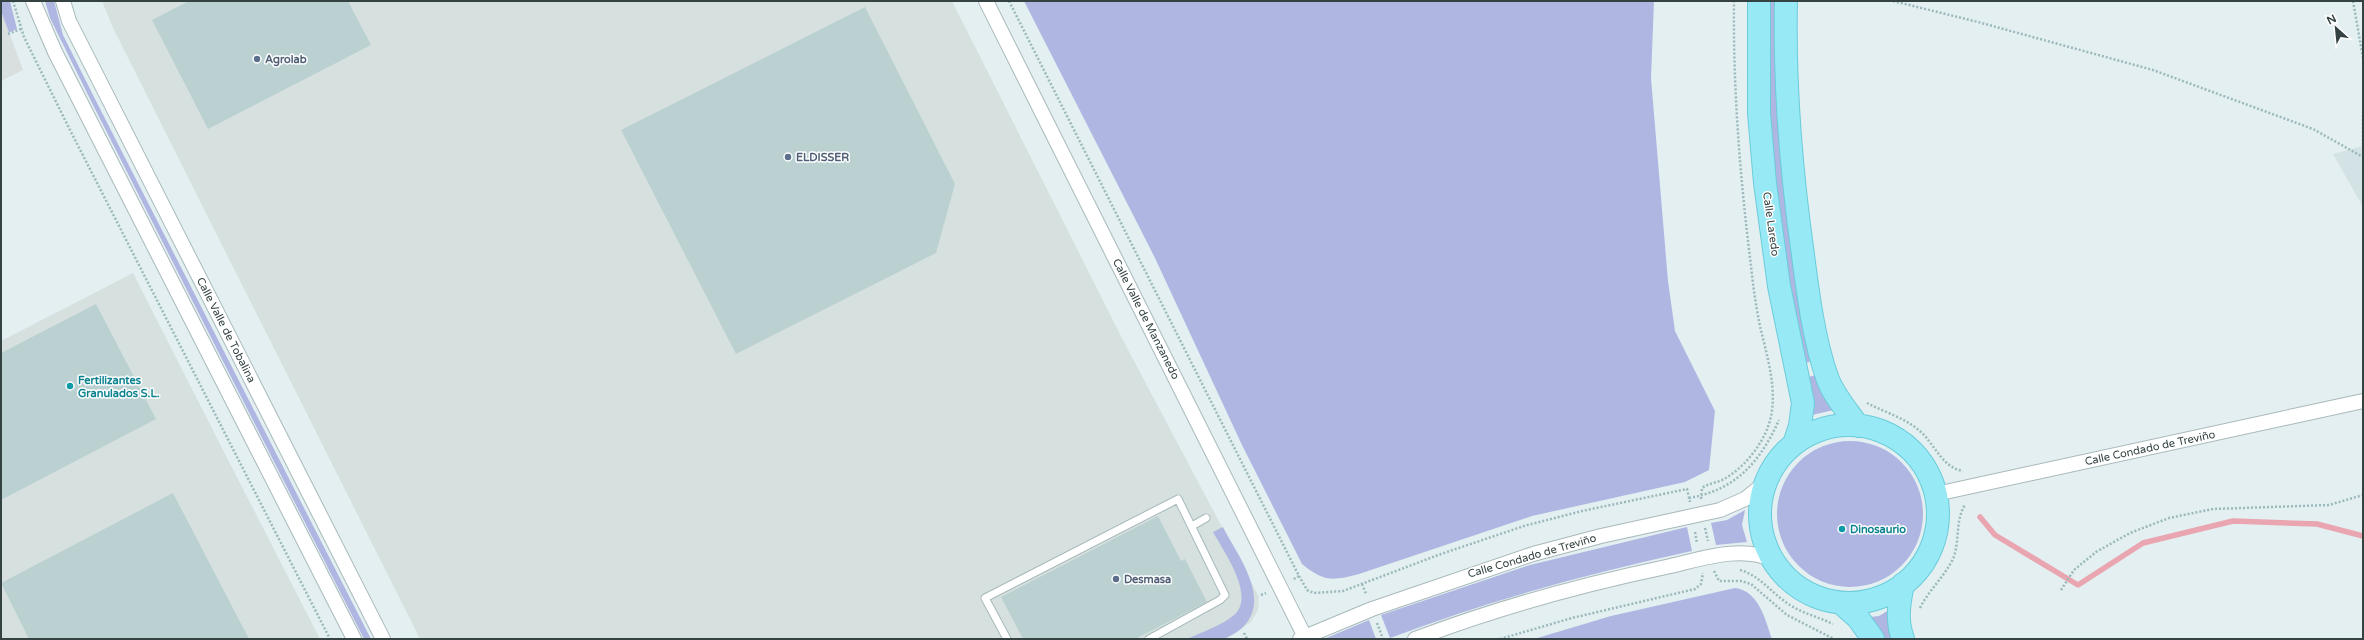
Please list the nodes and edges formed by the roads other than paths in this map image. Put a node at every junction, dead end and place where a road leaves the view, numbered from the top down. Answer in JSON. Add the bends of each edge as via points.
{"nodes":[{"id":1,"x":33,"y":1,"type":"edge"},
{"id":2,"x":63,"y":1,"type":"edge"},
{"id":3,"x":986,"y":1,"type":"edge"},
{"id":4,"x":1759,"y":1,"type":"edge"},
{"id":5,"x":1786,"y":1,"type":"edge"},
{"id":6,"x":2363,"y":401,"type":"edge"},
{"id":7,"x":1858,"y":426,"type":"junction"},
{"id":8,"x":1794,"y":444,"type":"junction"},
{"id":9,"x":1765,"y":483,"type":"junction"},
{"id":10,"x":1936,"y":494,"type":"junction"},
{"id":11,"x":1206,"y":518,"type":"dead end"},
{"id":12,"x":1192,"y":526,"type":"junction"},
{"id":13,"x":1773,"y":560,"type":"junction"},
{"id":14,"x":1903,"y":584,"type":"junction"},
{"id":15,"x":1841,"y":602,"type":"junction"},
{"id":16,"x":1303,"y":638,"type":"edge"},
{"id":17,"x":354,"y":639,"type":"edge"},
{"id":18,"x":383,"y":639,"type":"edge"},
{"id":19,"x":1007,"y":639,"type":"edge"},
{"id":20,"x":1149,"y":639,"type":"edge"},
{"id":21,"x":1416,"y":639,"type":"edge"},
{"id":22,"x":1873,"y":639,"type":"edge"},
{"id":23,"x":1903,"y":639,"type":"edge"}],
"edges":[{"from":1,"to":17,"type":"street","via":[[43,28]]},
{"from":2,"to":18,"type":"street","name":"Calle Valle de Tobalina","via":[[69,21]]},
{"from":3,"to":16,"type":"street","name":"Calle Valle de Manzanedo","via":[[1280,586]]},
{"from":4,"to":8,"type":"main road","name":"Calle Laredo","via":[[1760,113],[1765,183],[1779,286],[1803,403],[1800,426]]},
{"from":5,"to":7,"type":"main road","via":[[1786,99],[1792,177],[1806,279],[1827,378],[1837,398]]},
{"from":6,"to":10,"type":"street","name":"Calle Condado de Treviño"},
{"from":7,"to":8,"type":"main road","via":[[1824,428]]},
{"from":7,"to":10,"type":"main road","via":[[1876,429],[1908,447],[1924,466]]},
{"from":8,"to":9,"type":"main road","via":[[1777,461]]},
{"from":9,"to":13,"type":"main road","via":[[1760,502],[1760,522],[1764,542]]},
{"from":9,"to":16,"type":"street","name":"Calle Condado de Treviño","via":[[1738,502],[1720,510],[1533,554],[1406,596]]},
{"from":10,"to":14,"type":"main road","via":[[1936,534],[1929,553],[1918,570]]},
{"from":11,"to":12,"type":"lane"},
{"from":12,"to":19,"type":"lane","via":[[1178,499],[985,598]]},
{"from":12,"to":20,"type":"lane","via":[[1225,595]]},
{"from":13,"to":15,"type":"main road","via":[[1785,577],[1802,590],[1821,598]]},
{"from":13,"to":21,"type":"street","via":[[1746,554],[1711,557],[1557,592],[1469,619]]},
{"from":14,"to":15,"type":"main road","via":[[1874,599],[1858,603]]},
{"from":14,"to":23,"type":"main road","via":[[1898,621]]},
{"from":15,"to":22,"type":"main road","via":[[1867,629]]}]}
